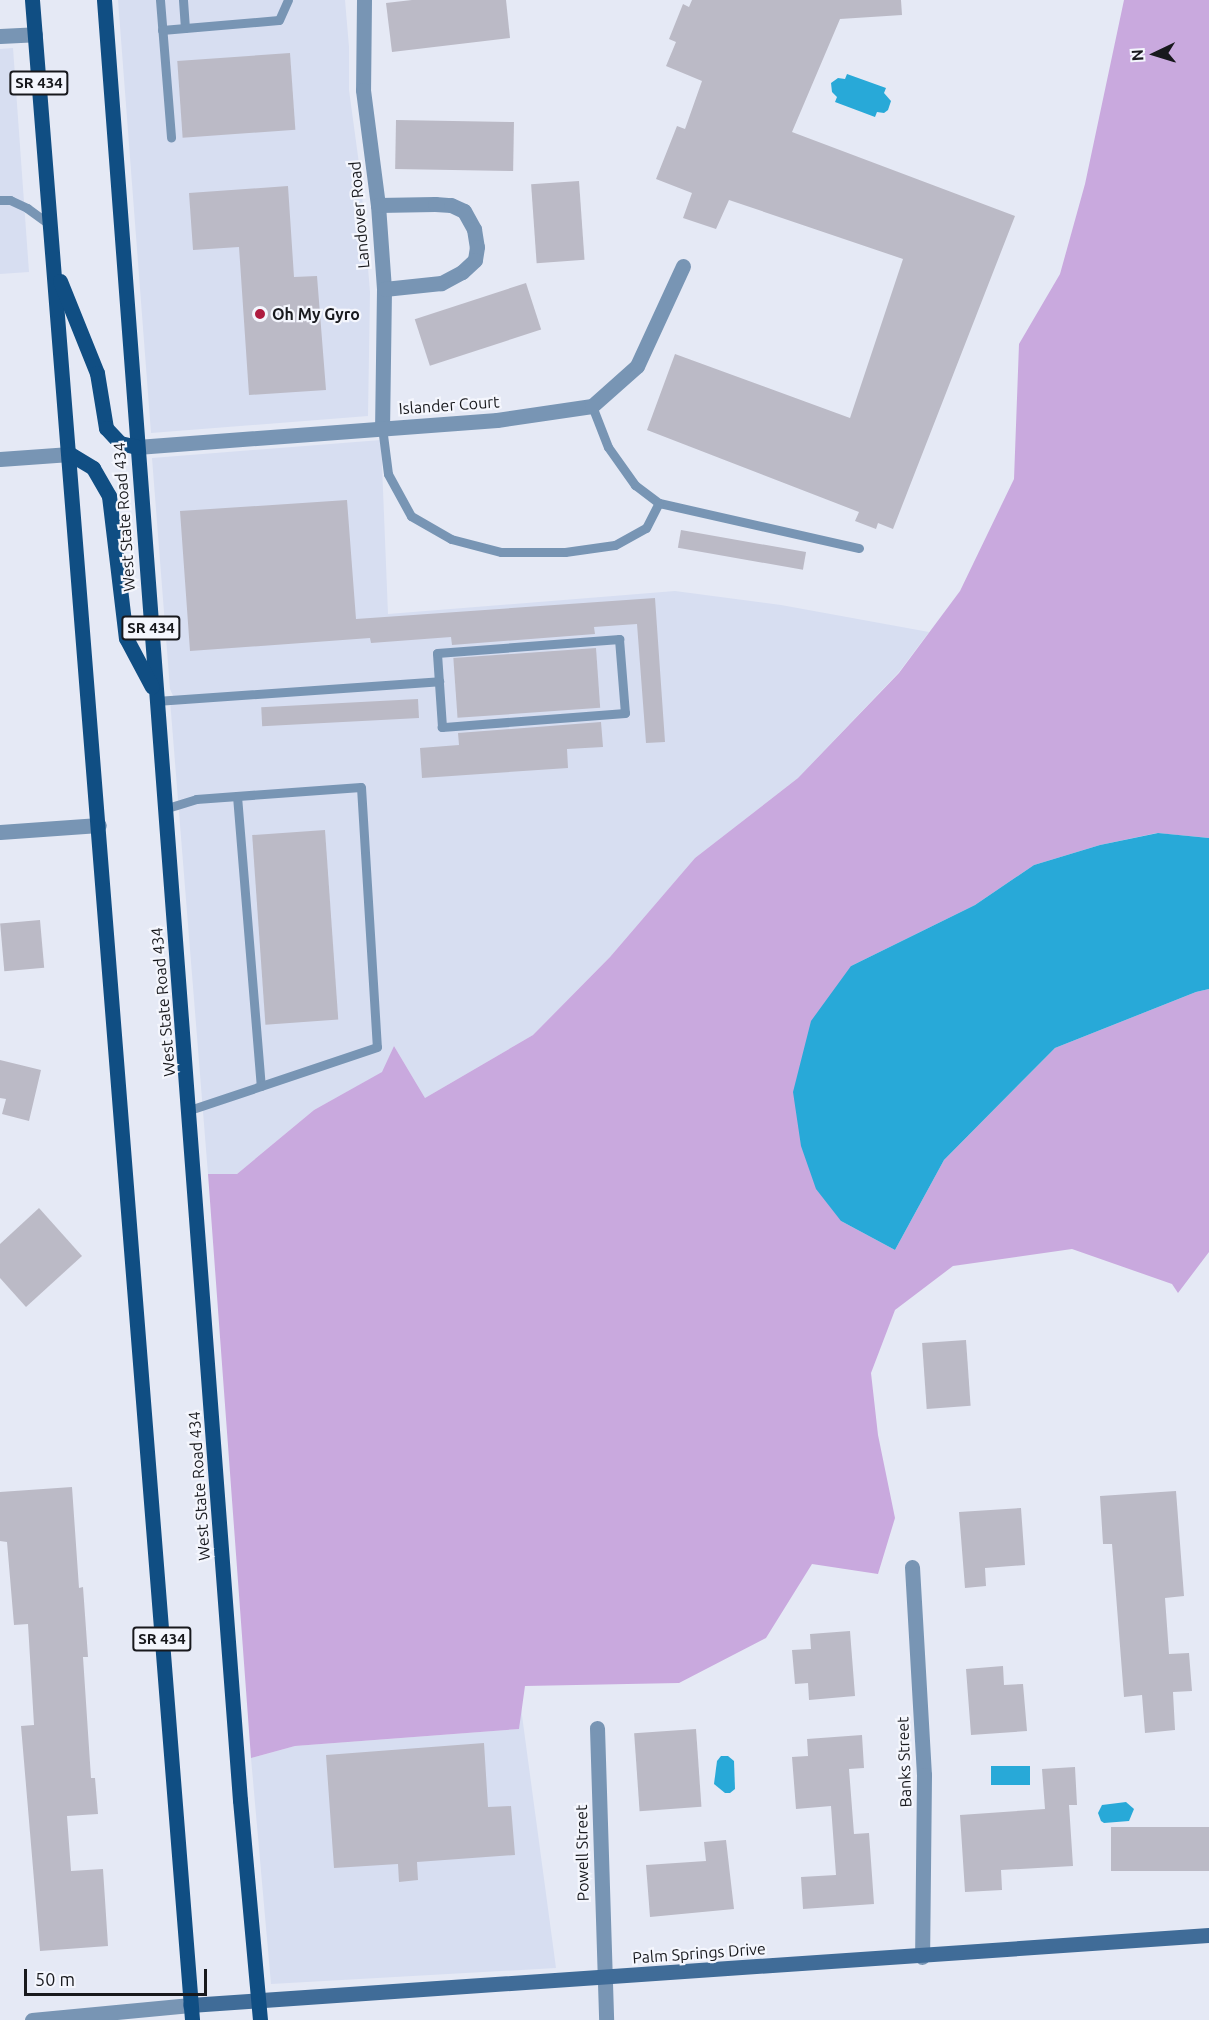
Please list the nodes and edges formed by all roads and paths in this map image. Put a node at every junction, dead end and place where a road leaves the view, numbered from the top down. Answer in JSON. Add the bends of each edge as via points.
{"nodes":[{"id":1,"x":33,"y":0,"type":"edge"},
{"id":2,"x":104,"y":0,"type":"edge"},
{"id":3,"x":160,"y":0,"type":"edge"},
{"id":4,"x":183,"y":0,"type":"edge"},
{"id":5,"x":288,"y":0,"type":"edge"},
{"id":6,"x":364,"y":0,"type":"edge"},
{"id":7,"x":185,"y":28,"type":"junction"},
{"id":8,"x":162,"y":30,"type":"junction"},
{"id":9,"x":35,"y":34,"type":"junction"},
{"id":10,"x":0,"y":36,"type":"edge"},
{"id":11,"x":171,"y":138,"type":"dead end"},
{"id":12,"x":0,"y":200,"type":"edge"},
{"id":13,"x":378,"y":205,"type":"junction"},
{"id":14,"x":51,"y":226,"type":"junction"},
{"id":15,"x":683,"y":266,"type":"dead end"},
{"id":16,"x":55,"y":268,"type":"junction"},
{"id":17,"x":384,"y":289,"type":"junction"},
{"id":18,"x":592,"y":406,"type":"junction"},
{"id":19,"x":382,"y":427,"type":"junction"},
{"id":20,"x":137,"y":447,"type":"junction"},
{"id":21,"x":70,"y":454,"type":"junction"},
{"id":22,"x":0,"y":459,"type":"edge"},
{"id":23,"x":659,"y":503,"type":"junction"},
{"id":24,"x":860,"y":548,"type":"dead end"},
{"id":25,"x":439,"y":681,"type":"junction"},
{"id":26,"x":156,"y":697,"type":"junction"},
{"id":27,"x":237,"y":796,"type":"junction"},
{"id":28,"x":164,"y":809,"type":"junction"},
{"id":29,"x":99,"y":825,"type":"junction"},
{"id":30,"x":0,"y":832,"type":"edge"},
{"id":31,"x":261,"y":1086,"type":"junction"},
{"id":32,"x":190,"y":1110,"type":"junction"},
{"id":33,"x":912,"y":1567,"type":"dead end"},
{"id":34,"x":597,"y":1728,"type":"dead end"},
{"id":35,"x":1209,"y":1935,"type":"edge"},
{"id":36,"x":921,"y":1957,"type":"junction"},
{"id":37,"x":603,"y":1977,"type":"junction"},
{"id":38,"x":258,"y":2000,"type":"junction"},
{"id":39,"x":191,"y":2012,"type":"edge"},
{"id":40,"x":32,"y":2020,"type":"edge"},
{"id":41,"x":260,"y":2020,"type":"edge"},
{"id":42,"x":606,"y":2020,"type":"edge"}],
"edges":[{"from":1,"to":9,"type":"main road","number":"SR 434"},
{"from":2,"to":20,"type":"main road","name":"West State Road 434","number":"SR 434"},
{"from":3,"to":8,"type":"lane"},
{"from":4,"to":7,"type":"lane"},
{"from":5,"to":7,"type":"lane","via":[[279,20]]},
{"from":6,"to":13,"type":"street","name":"Landover Road","via":[[363,90]]},
{"from":7,"to":8,"type":"lane"},
{"from":8,"to":11,"type":"lane"},
{"from":9,"to":10,"type":"street"},
{"from":9,"to":14,"type":"main road","number":"SR 434"},
{"from":12,"to":14,"type":"lane","via":[[27,208]]},
{"from":13,"to":17,"type":"street","name":"Landover Road"},
{"from":13,"to":17,"type":"street","via":[[435,204],[458,208],[474,229],[477,247],[475,260],[441,283]]},
{"from":14,"to":16,"type":"main road","number":"SR 434"},
{"from":15,"to":18,"type":"street","via":[[637,366]]},
{"from":16,"to":20,"type":"main road","via":[[97,373],[106,428],[120,443]]},
{"from":16,"to":21,"type":"main road","number":"SR 434"},
{"from":17,"to":19,"type":"street","name":"Landover Road"},
{"from":18,"to":19,"type":"street","name":"Islander Court","via":[[497,420]]},
{"from":18,"to":23,"type":"lane","via":[[608,447],[635,485]]},
{"from":19,"to":20,"type":"street","name":"Islander Court"},
{"from":19,"to":23,"type":"lane","via":[[388,474],[411,516],[451,539],[491,550],[566,552],[615,545],[646,528]]},
{"from":20,"to":26,"type":"main road","name":"West State Road 434","number":"SR 434"},
{"from":21,"to":22,"type":"street"},
{"from":21,"to":26,"type":"main road","via":[[93,468],[109,496],[126,638]]},
{"from":21,"to":29,"type":"main road","number":"SR 434"},
{"from":23,"to":24,"type":"lane"},
{"from":25,"to":25,"type":"lane","via":[[442,727],[625,713],[619,639],[437,653]]},
{"from":25,"to":26,"type":"lane"},
{"from":26,"to":28,"type":"main road","name":"West State Road 434","number":"SR 434"},
{"from":27,"to":28,"type":"lane","via":[[196,799]]},
{"from":27,"to":31,"type":"lane"},
{"from":27,"to":31,"type":"lane","via":[[360,787],[377,1047]]},
{"from":28,"to":32,"type":"main road","name":"West State Road 434","number":"SR 434"},
{"from":29,"to":30,"type":"street"},
{"from":29,"to":39,"type":"main road","number":"SR 434"},
{"from":31,"to":32,"type":"lane"},
{"from":32,"to":38,"type":"main road","name":"West State Road 434","number":"SR 434"},
{"from":33,"to":36,"type":"street","name":"Banks Street","via":[[924,1775]]},
{"from":34,"to":37,"type":"street","name":"Powell Street"},
{"from":35,"to":36,"type":"street","name":"Palm Springs Drive"},
{"from":36,"to":37,"type":"street","name":"Palm Springs Drive"},
{"from":37,"to":38,"type":"street","name":"Palm Springs Drive"},
{"from":37,"to":42,"type":"street","name":"Powell Street"},
{"from":38,"to":39,"type":"street","name":"Palm Springs Drive"},
{"from":38,"to":41,"type":"main road","number":"SR 434"},
{"from":39,"to":40,"type":"street"}]}
